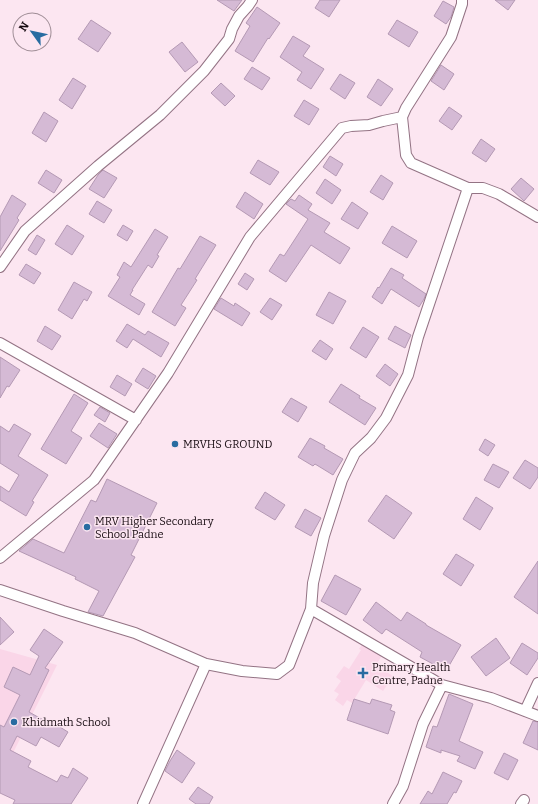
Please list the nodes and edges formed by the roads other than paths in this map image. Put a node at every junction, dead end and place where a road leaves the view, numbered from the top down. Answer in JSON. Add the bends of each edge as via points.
{"nodes":[{"id":1,"x":252,"y":0,"type":"edge"},
{"id":2,"x":462,"y":0,"type":"edge"},
{"id":3,"x":402,"y":117,"type":"junction"},
{"id":4,"x":468,"y":188,"type":"junction"},
{"id":5,"x":538,"y":217,"type":"edge"},
{"id":6,"x":0,"y":267,"type":"edge"},
{"id":7,"x":0,"y":343,"type":"edge"},
{"id":8,"x":136,"y":420,"type":"junction"},
{"id":9,"x":0,"y":558,"type":"edge"},
{"id":10,"x":0,"y":590,"type":"edge"},
{"id":11,"x":311,"y":609,"type":"junction"},
{"id":12,"x":206,"y":664,"type":"junction"},
{"id":13,"x":538,"y":683,"type":"edge"},
{"id":14,"x":442,"y":685,"type":"junction"},
{"id":15,"x":525,"y":711,"type":"junction"},
{"id":16,"x":538,"y":716,"type":"edge"},
{"id":17,"x":143,"y":804,"type":"edge"},
{"id":18,"x":393,"y":804,"type":"edge"}],
"edges":[{"from":1,"to":6,"type":"street","via":[[239,16],[229,39],[204,71],[160,115],[25,231]]},
{"from":2,"to":3,"type":"street","via":[[451,37]]},
{"from":3,"to":4,"type":"street","via":[[406,155],[410,163]]},
{"from":3,"to":8,"type":"street","via":[[342,128],[250,237],[168,373]]},
{"from":4,"to":5,"type":"street","via":[[483,188],[499,194]]},
{"from":4,"to":11,"type":"street","via":[[418,337],[408,375],[386,418],[371,438],[355,453],[342,480],[324,536]]},
{"from":7,"to":8,"type":"street"},
{"from":8,"to":9,"type":"street","via":[[94,480]]},
{"from":10,"to":12,"type":"street","via":[[135,633]]},
{"from":11,"to":12,"type":"street","via":[[289,665],[277,674]]},
{"from":11,"to":14,"type":"street"},
{"from":12,"to":17,"type":"street"},
{"from":13,"to":15,"type":"street"},
{"from":14,"to":15,"type":"street"},
{"from":14,"to":18,"type":"street","via":[[423,724],[403,786]]},
{"from":15,"to":16,"type":"street"}]}
